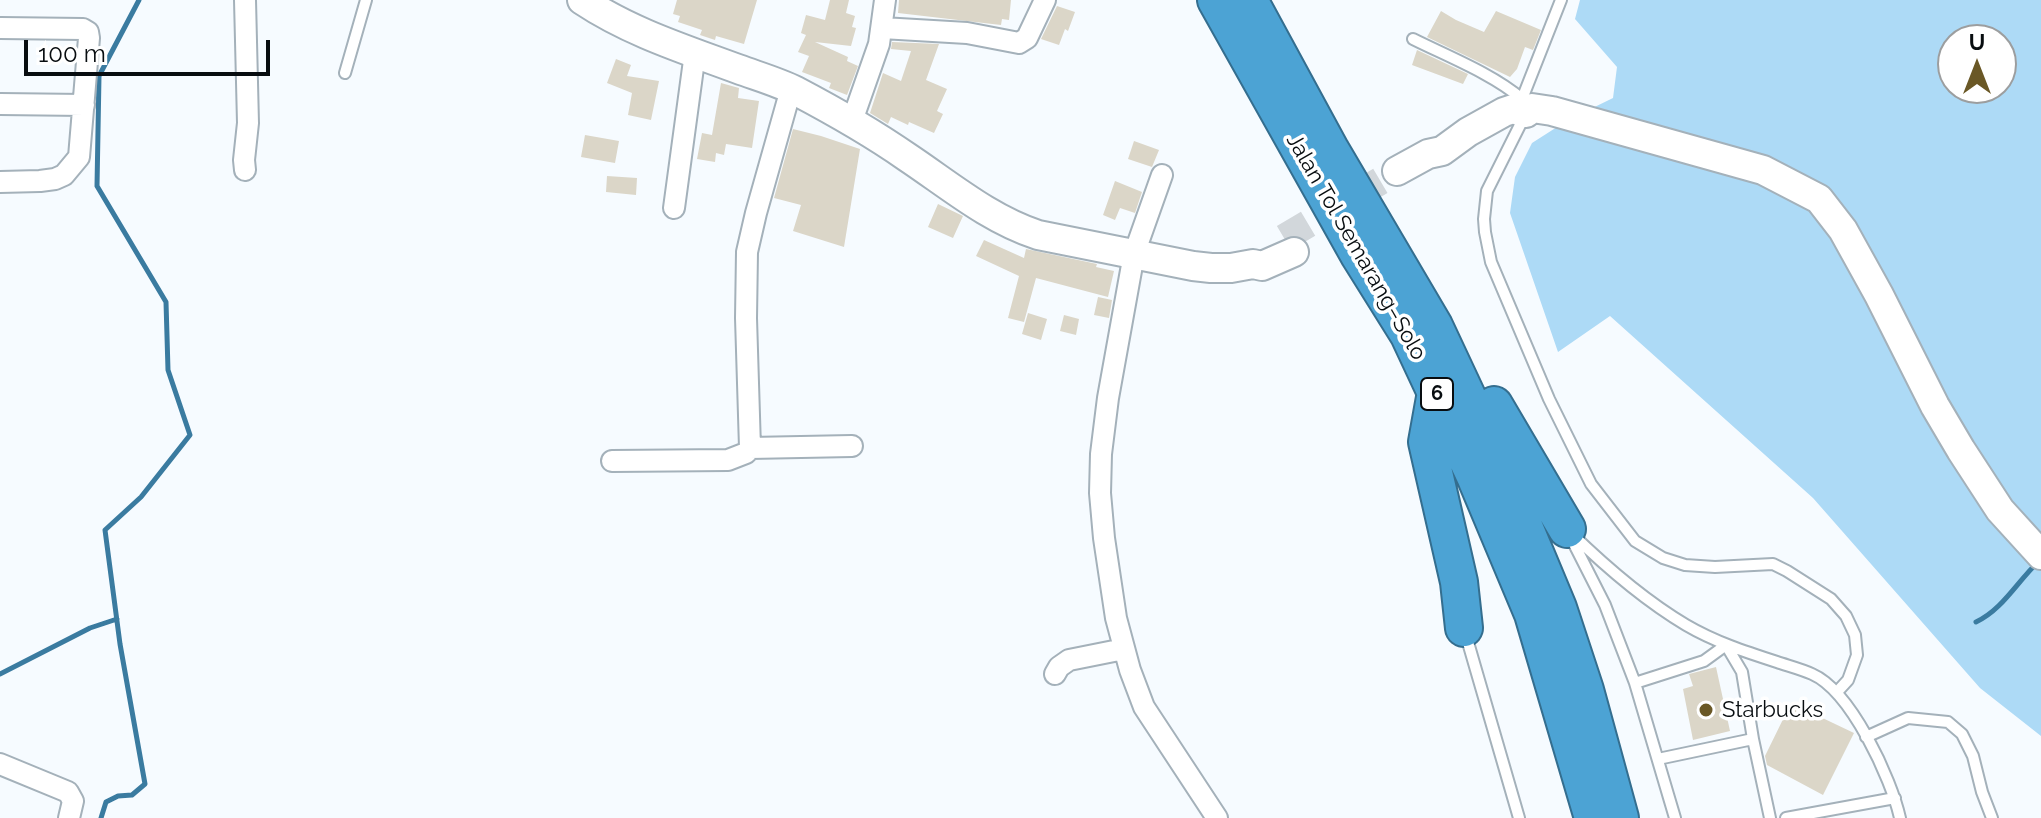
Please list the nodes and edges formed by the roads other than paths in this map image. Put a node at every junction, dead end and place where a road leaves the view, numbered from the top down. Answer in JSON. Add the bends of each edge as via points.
{"nodes":[{"id":1,"x":245,"y":0,"type":"edge"},
{"id":2,"x":366,"y":0,"type":"edge"},
{"id":3,"x":582,"y":0,"type":"edge"},
{"id":4,"x":885,"y":0,"type":"edge"},
{"id":5,"x":1045,"y":0,"type":"edge"},
{"id":6,"x":1216,"y":0,"type":"edge"},
{"id":7,"x":1249,"y":0,"type":"edge"},
{"id":8,"x":1561,"y":0,"type":"edge"},
{"id":9,"x":0,"y":28,"type":"edge"},
{"id":10,"x":882,"y":28,"type":"junction"},
{"id":11,"x":1413,"y":39,"type":"dead end"},
{"id":12,"x":695,"y":53,"type":"junction"},
{"id":13,"x":345,"y":73,"type":"dead end"},
{"id":14,"x":791,"y":89,"type":"junction"},
{"id":15,"x":0,"y":104,"type":"edge"},
{"id":16,"x":84,"y":105,"type":"junction"},
{"id":17,"x":1524,"y":106,"type":"junction"},
{"id":18,"x":852,"y":121,"type":"junction"},
{"id":19,"x":245,"y":170,"type":"dead end"},
{"id":20,"x":1162,"y":175,"type":"dead end"},
{"id":21,"x":1402,"y":180,"type":"tunnel mouth"},
{"id":22,"x":0,"y":182,"type":"edge"},
{"id":23,"x":674,"y":208,"type":"dead end"},
{"id":24,"x":1289,"y":245,"type":"tunnel mouth"},
{"id":25,"x":1134,"y":254,"type":"junction"},
{"id":26,"x":1398,"y":265,"type":"junction"},
{"id":27,"x":1436,"y":392,"type":"junction"},
{"id":28,"x":852,"y":446,"type":"dead end"},
{"id":29,"x":750,"y":448,"type":"junction"},
{"id":30,"x":612,"y":461,"type":"dead end"},
{"id":31,"x":1567,"y":529,"type":"junction"},
{"id":32,"x":2038,"y":552,"type":"edge"},
{"id":33,"x":1464,"y":628,"type":"joint"},
{"id":34,"x":1726,"y":645,"type":"junction"},
{"id":35,"x":1124,"y":649,"type":"junction"},
{"id":36,"x":1055,"y":674,"type":"dead end"},
{"id":37,"x":1635,"y":683,"type":"junction"},
{"id":38,"x":1837,"y":692,"type":"junction"},
{"id":39,"x":1866,"y":737,"type":"junction"},
{"id":40,"x":1753,"y":739,"type":"junction"},
{"id":41,"x":1658,"y":759,"type":"junction"},
{"id":42,"x":0,"y":764,"type":"edge"},
{"id":43,"x":1895,"y":798,"type":"junction"},
{"id":44,"x":69,"y":818,"type":"edge"},
{"id":45,"x":1217,"y":818,"type":"edge"},
{"id":46,"x":1519,"y":818,"type":"edge"},
{"id":47,"x":1593,"y":818,"type":"edge"},
{"id":48,"x":1620,"y":818,"type":"edge"},
{"id":49,"x":1675,"y":818,"type":"edge"},
{"id":50,"x":1770,"y":818,"type":"edge"},
{"id":51,"x":1786,"y":818,"type":"edge"},
{"id":52,"x":1900,"y":818,"type":"edge"},
{"id":53,"x":1992,"y":818,"type":"edge"}],
"edges":[{"from":1,"to":19,"type":"street"},
{"from":2,"to":13,"type":"lane"},
{"from":3,"to":12,"type":"street","via":[[648,37]]},
{"from":4,"to":10,"type":"street"},
{"from":5,"to":10,"type":"street","via":[[1027,38],[1019,43],[967,33]]},
{"from":6,"to":27,"type":"highway","name":"Jalan Tol Semarang–Solo","number":"6","via":[[1409,335]]},
{"from":7,"to":26,"type":"highway","name":"Jalan Tol Semarang–Solo","number":"6"},
{"from":8,"to":17,"type":"lane"},
{"from":9,"to":16,"type":"street","via":[[88,32]]},
{"from":10,"to":18,"type":"street"},
{"from":11,"to":17,"type":"lane","via":[[1511,90]]},
{"from":12,"to":14,"type":"street"},
{"from":12,"to":23,"type":"street"},
{"from":14,"to":18,"type":"street"},
{"from":14,"to":29,"type":"street","via":[[747,252]]},
{"from":15,"to":16,"type":"street"},
{"from":16,"to":22,"type":"street","via":[[79,157],[64,175]]},
{"from":17,"to":21,"type":"street","via":[[1428,154]]},
{"from":17,"to":32,"type":"street","via":[[1763,170],[1819,199],[1843,230],[1961,450],[2000,510]]},
{"from":17,"to":38,"type":"lane","via":[[1487,191],[1485,232],[1491,262],[1591,484],[1635,541],[1663,558],[1715,567],[1773,564],[1831,599],[1855,635],[1857,655]]},
{"from":18,"to":25,"type":"street","via":[[1019,228]]},
{"from":20,"to":25,"type":"street"},
{"from":24,"to":25,"type":"street","via":[[1257,256],[1253,264],[1231,268]]},
{"from":25,"to":35,"type":"street","via":[[1108,398],[1100,493]]},
{"from":26,"to":31,"type":"highway","via":[[1440,316]]},
{"from":26,"to":48,"type":"highway","name":"Jalan Tol Semarang–Solo","number":"6","via":[[1457,374],[1558,608]]},
{"from":27,"to":33,"type":"highway","via":[[1427,442],[1459,582]]},
{"from":27,"to":47,"type":"highway","name":"Jalan Tol Semarang–Solo","number":"6","via":[[1533,614]]},
{"from":28,"to":29,"type":"street"},
{"from":29,"to":30,"type":"street","via":[[728,460]]},
{"from":31,"to":34,"type":"lane","via":[[1648,599]]},
{"from":31,"to":37,"type":"lane","via":[[1605,605]]},
{"from":33,"to":46,"type":"lane"},
{"from":34,"to":37,"type":"lane","via":[[1704,661]]},
{"from":34,"to":38,"type":"lane","via":[[1815,675]]},
{"from":34,"to":40,"type":"lane","via":[[1742,672]]},
{"from":35,"to":36,"type":"street","via":[[1069,660]]},
{"from":35,"to":45,"type":"street","via":[[1144,707]]},
{"from":37,"to":41,"type":"lane"},
{"from":38,"to":39,"type":"lane"},
{"from":39,"to":43,"type":"lane"},
{"from":39,"to":53,"type":"lane","via":[[1908,718],[1948,722],[1962,734],[1973,756]]},
{"from":40,"to":41,"type":"lane"},
{"from":40,"to":50,"type":"lane"},
{"from":41,"to":49,"type":"lane"},
{"from":42,"to":44,"type":"street","via":[[68,792],[73,801]]},
{"from":43,"to":51,"type":"lane"},
{"from":43,"to":52,"type":"lane"}]}
